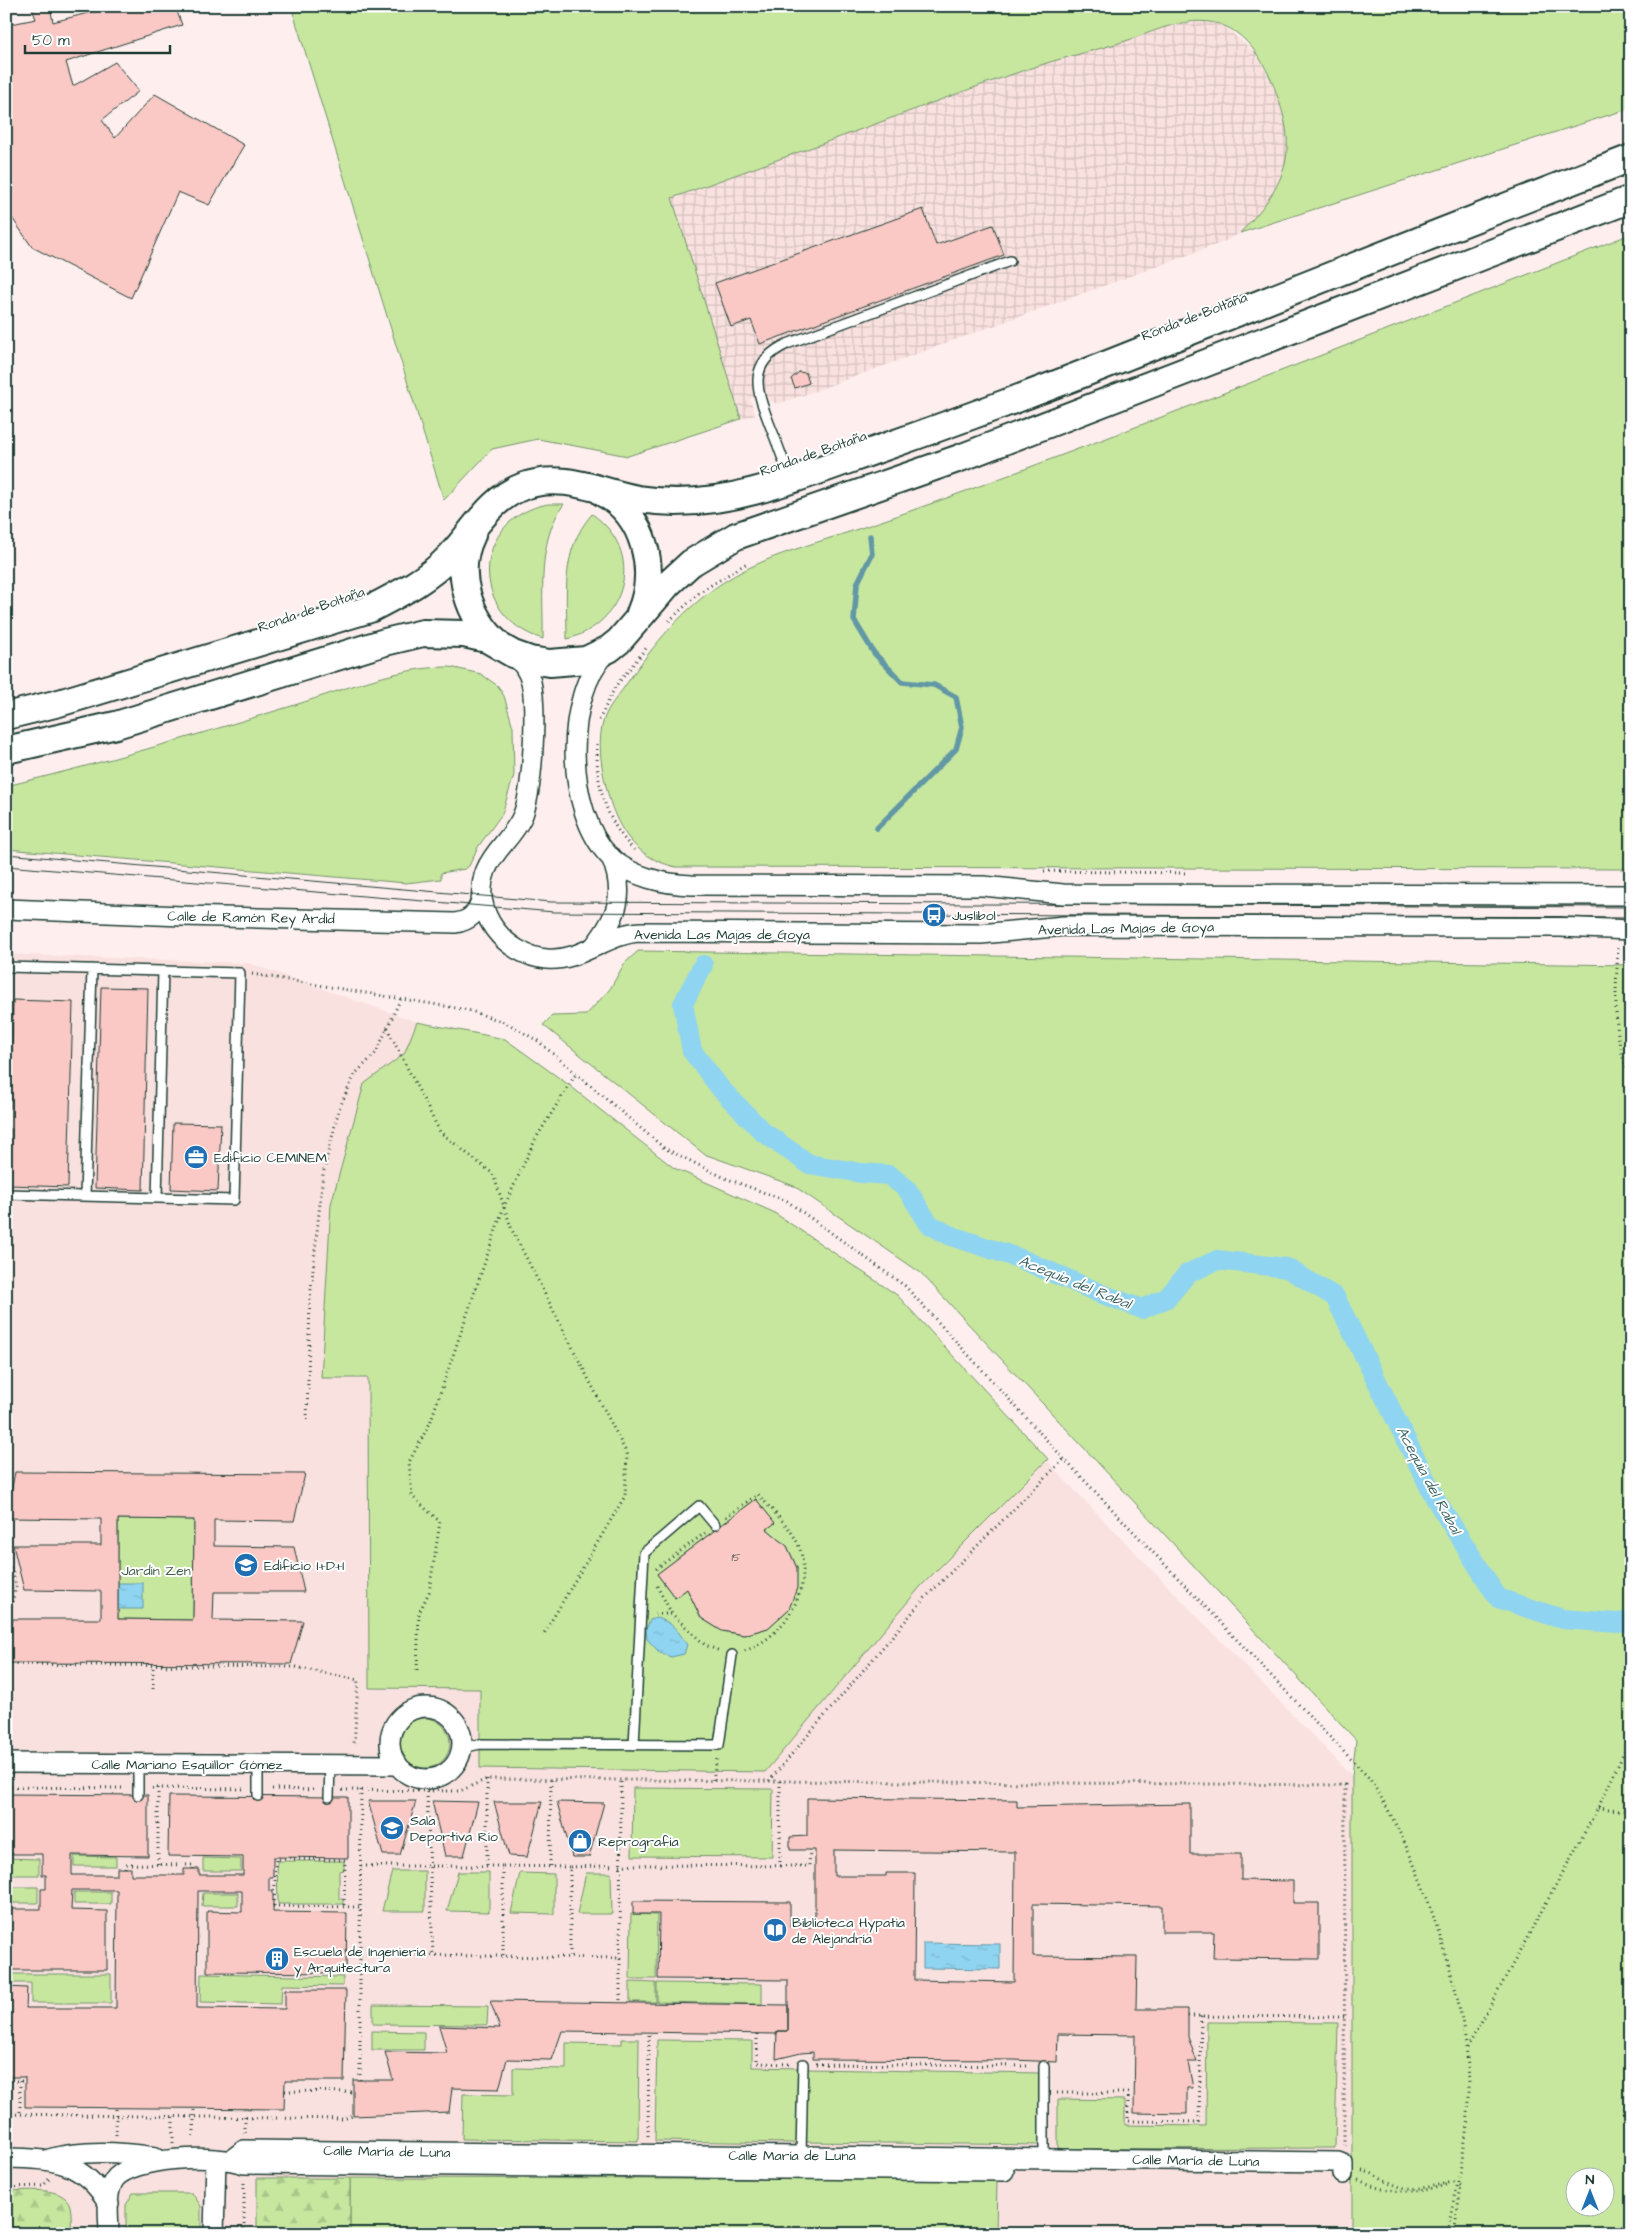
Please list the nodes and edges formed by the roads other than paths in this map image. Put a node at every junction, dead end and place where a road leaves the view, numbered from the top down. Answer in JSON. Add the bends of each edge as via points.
{"nodes":[{"id":1,"x":1631,"y":158,"type":"edge"},
{"id":2,"x":1631,"y":199,"type":"edge"},
{"id":3,"x":1010,"y":261,"type":"dead end"},
{"id":4,"x":791,"y":480,"type":"junction"},
{"id":5,"x":586,"y":485,"type":"junction"},
{"id":6,"x":478,"y":522,"type":"junction"},
{"id":7,"x":637,"y":618,"type":"junction"},
{"id":8,"x":609,"y":649,"type":"junction"},
{"id":9,"x":507,"y":650,"type":"junction"},
{"id":10,"x":6,"y":716,"type":"edge"},
{"id":11,"x":6,"y":750,"type":"edge"},
{"id":12,"x":611,"y":857,"type":"junction"},
{"id":13,"x":1631,"y":895,"type":"edge"},
{"id":14,"x":482,"y":897,"type":"junction"},
{"id":15,"x":6,"y":909,"type":"edge"},
{"id":16,"x":1624,"y":934,"type":"edge"},
{"id":17,"x":594,"y":946,"type":"junction"},
{"id":18,"x":6,"y":967,"type":"edge"},
{"id":19,"x":92,"y":969,"type":"junction"},
{"id":20,"x":163,"y":971,"type":"junction"},
{"id":21,"x":6,"y":1194,"type":"edge"},
{"id":22,"x":85,"y":1196,"type":"junction"},
{"id":23,"x":157,"y":1198,"type":"junction"},
{"id":24,"x":715,"y":1525,"type":"road end"},
{"id":25,"x":732,"y":1655,"type":"road end"},
{"id":26,"x":634,"y":1745,"type":"junction"},
{"id":27,"x":462,"y":1748,"type":"junction"},
{"id":28,"x":394,"y":1757,"type":"junction"},
{"id":29,"x":6,"y":1763,"type":"edge"},
{"id":30,"x":138,"y":1763,"type":"junction"},
{"id":31,"x":258,"y":1764,"type":"junction"},
{"id":32,"x":330,"y":1765,"type":"junction"},
{"id":33,"x":138,"y":1791,"type":"road end"},
{"id":34,"x":258,"y":1793,"type":"road end"},
{"id":35,"x":330,"y":1793,"type":"road end"},
{"id":36,"x":804,"y":2064,"type":"road end"},
{"id":37,"x":1044,"y":2066,"type":"road end"},
{"id":38,"x":173,"y":2152,"type":"junction"},
{"id":39,"x":801,"y":2155,"type":"junction"},
{"id":40,"x":6,"y":2158,"type":"edge"},
{"id":41,"x":1044,"y":2158,"type":"junction"},
{"id":42,"x":49,"y":2159,"type":"junction"},
{"id":43,"x":231,"y":2164,"type":"junction"},
{"id":44,"x":1004,"y":2171,"type":"dead end"},
{"id":45,"x":1344,"y":2171,"type":"road end"},
{"id":46,"x":109,"y":2204,"type":"junction"},
{"id":47,"x":110,"y":2234,"type":"edge"},
{"id":48,"x":214,"y":2234,"type":"edge"}],
"edges":[{"from":1,"to":4,"type":"main road","name":"Ronda de Boltaña","via":[[1080,375]]},
{"from":2,"to":7,"type":"main road","name":"Ronda de Boltaña","via":[[960,458],[736,536],[691,563]]},
{"from":3,"to":4,"type":"lane","via":[[787,344],[769,355],[761,368],[758,390]]},
{"from":4,"to":5,"type":"main road","name":"Ronda de Boltaña","via":[[734,496],[687,502],[636,498]]},
{"from":5,"to":6,"type":"main road","name":"Ronda de Boltaña","via":[[554,481],[523,486],[496,501]]},
{"from":5,"to":7,"type":"main road","name":"Ronda de Boltaña","via":[[607,495],[625,510],[645,547],[648,586]]},
{"from":6,"to":9,"type":"main road","name":"Ronda de Boltaña","via":[[466,552],[464,581],[467,595],[479,623]]},
{"from":6,"to":10,"type":"main road","name":"Ronda de Boltaña","via":[[439,566],[370,609]]},
{"from":7,"to":8,"type":"main road","name":"Ronda de Boltaña"},
{"from":8,"to":9,"type":"main road","name":"Ronda de Boltaña","via":[[573,663],[530,660]]},
{"from":8,"to":12,"type":"street","name":"Avenida Las Majas de Goya","via":[[594,669],[579,710],[576,765],[586,819]]},
{"from":9,"to":11,"type":"main road","name":"Ronda de Boltaña","via":[[487,639],[464,634],[407,636],[116,725]]},
{"from":9,"to":14,"type":"street","name":"Avenida Las Majas de Goya","via":[[527,672],[532,690],[530,781],[522,816],[486,869]]},
{"from":12,"to":13,"type":"street","name":"Avenida Las Majas de Goya","via":[[652,879],[692,885],[983,886],[1063,894]]},
{"from":12,"to":17,"type":"street","name":"Avenida Las Majas de Goya","via":[[618,879],[618,903],[613,921]]},
{"from":14,"to":15,"type":"street","name":"Calle de Ramón Rey Ardid","via":[[473,916],[455,923]]},
{"from":14,"to":17,"type":"street","name":"Avenida Las Majas de Goya","via":[[487,916],[498,933],[524,954],[559,959]]},
{"from":16,"to":17,"type":"street","name":"Avenida Las Majas de Goya","via":[[1560,927],[1064,926],[981,934],[640,932],[623,934]]},
{"from":18,"to":19,"type":"lane"},
{"from":19,"to":20,"type":"lane"},
{"from":19,"to":22,"type":"lane"},
{"from":20,"to":23,"type":"lane"},
{"from":20,"to":23,"type":"lane","via":[[240,973],[234,1200]]},
{"from":21,"to":22,"type":"lane"},
{"from":22,"to":23,"type":"lane"},
{"from":24,"to":26,"type":"lane","via":[[700,1506],[644,1553]]},
{"from":25,"to":26,"type":"lane","via":[[719,1745]]},
{"from":26,"to":27,"type":"lane","via":[[480,1744]]},
{"from":27,"to":28,"type":"street","via":[[451,1769],[441,1776],[429,1778],[417,1778],[406,1773]]},
{"from":27,"to":28,"type":"street","via":[[457,1724],[443,1712],[426,1707],[413,1709],[399,1720],[391,1736]]},
{"from":28,"to":32,"type":"street","name":"Calle Mariano Esquillor Gómez","via":[[381,1758],[369,1765]]},
{"from":29,"to":30,"type":"street","name":"Calle Mariano Esquillor Gómez"},
{"from":30,"to":31,"type":"street","name":"Calle Mariano Esquillor Gómez"},
{"from":30,"to":33,"type":"lane"},
{"from":31,"to":32,"type":"street","name":"Calle Mariano Esquillor Gómez"},
{"from":31,"to":34,"type":"lane"},
{"from":32,"to":35,"type":"lane"},
{"from":36,"to":39,"type":"lane"},
{"from":37,"to":41,"type":"lane"},
{"from":38,"to":42,"type":"street","name":"Calle María de Luna","via":[[86,2154]]},
{"from":38,"to":43,"type":"street","name":"Calle María de Luna"},
{"from":38,"to":46,"type":"street","name":"Calle María de Luna","via":[[122,2172],[111,2186]]},
{"from":39,"to":41,"type":"street","name":"Calle María de Luna"},
{"from":39,"to":43,"type":"street","name":"Calle María de Luna","via":[[244,2150]]},
{"from":40,"to":42,"type":"street","name":"Calle María de Luna"},
{"from":41,"to":45,"type":"street","name":"Calle María de Luna","via":[[1338,2162],[1343,2164]]},
{"from":42,"to":46,"type":"street","name":"Calle María de Luna","via":[[90,2179]]},
{"from":43,"to":44,"type":"street","name":"Calle María de Luna"},
{"from":43,"to":48,"type":"street"},
{"from":46,"to":47,"type":"street","name":"Calle María de Luna"}]}
